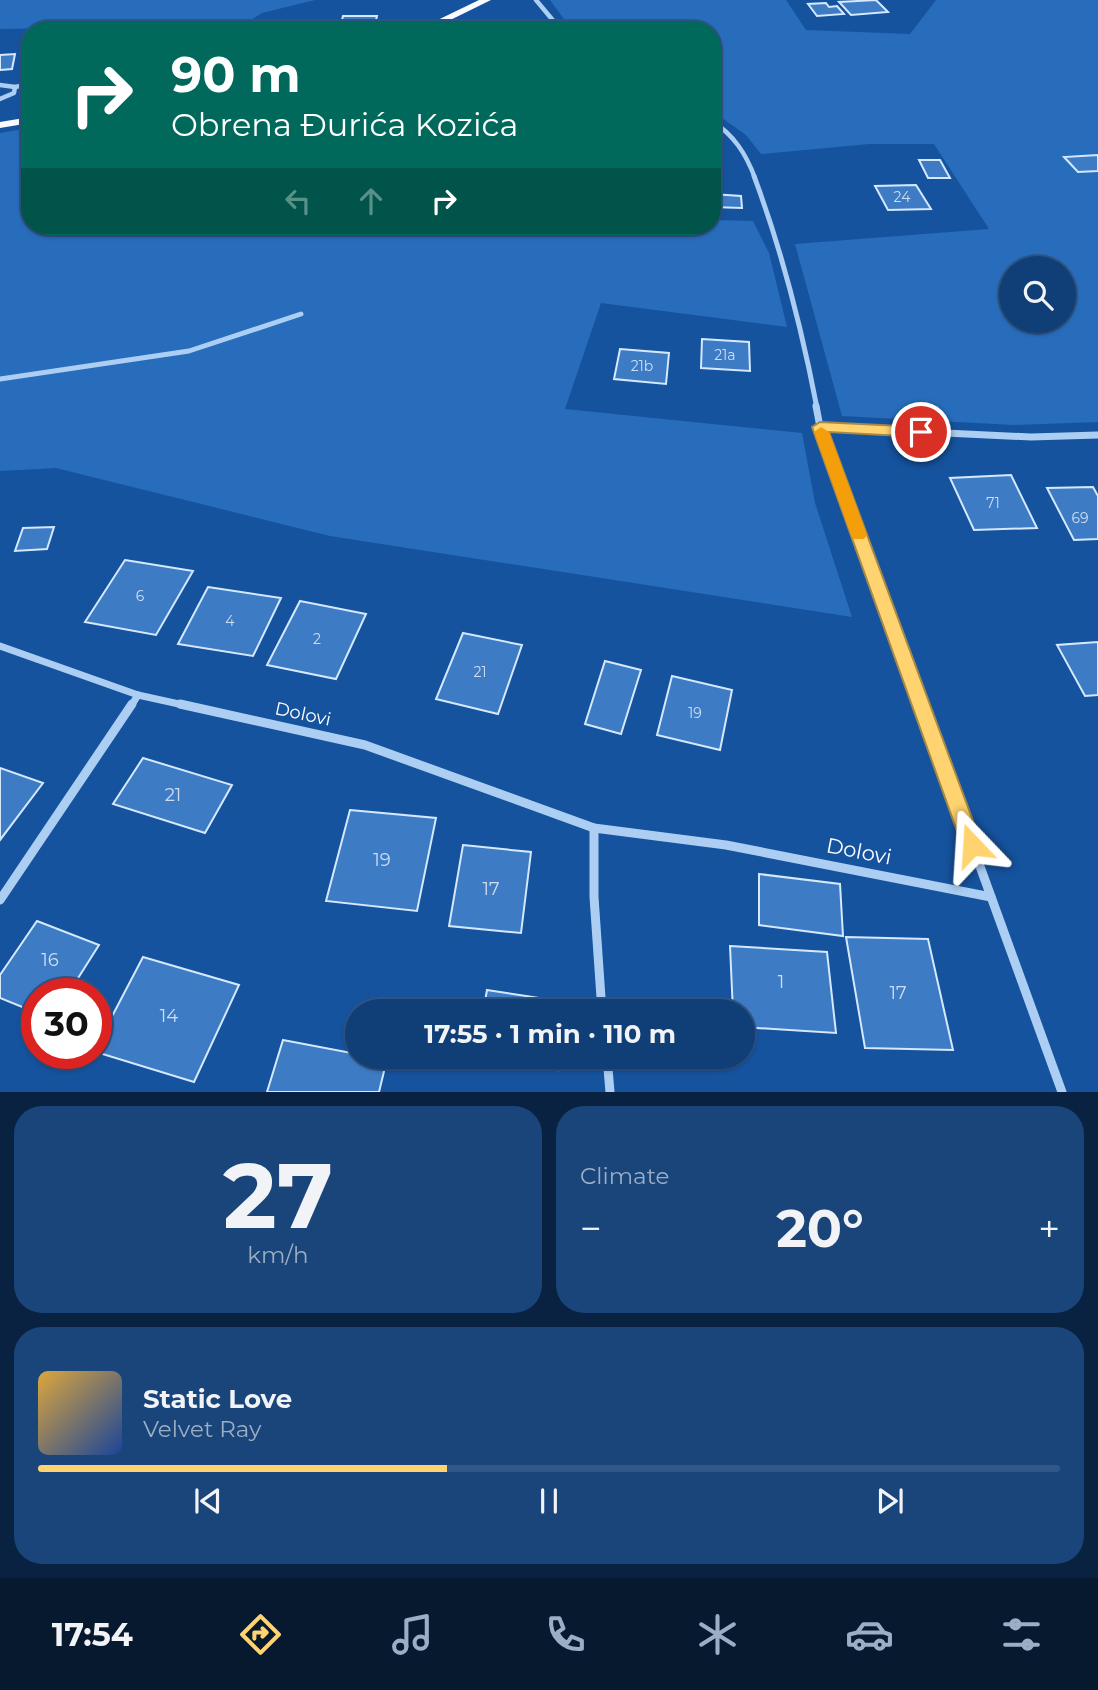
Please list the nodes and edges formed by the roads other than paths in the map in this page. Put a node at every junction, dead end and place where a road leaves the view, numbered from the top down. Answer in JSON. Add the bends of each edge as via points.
{"nodes":[{"id":1,"x":486,"y":0,"type":"edge"},
{"id":2,"x":536,"y":0,"type":"edge"},
{"id":3,"x":441,"y":21,"type":"edge"},
{"id":4,"x":554,"y":21,"type":"edge"},
{"id":5,"x":0,"y":85,"type":"edge"},
{"id":6,"x":21,"y":86,"type":"edge"},
{"id":7,"x":15,"y":87,"type":"junction"},
{"id":8,"x":0,"y":99,"type":"edge"},
{"id":9,"x":21,"y":122,"type":"edge"},
{"id":10,"x":0,"y":125,"type":"edge"},
{"id":11,"x":721,"y":127,"type":"edge"},
{"id":12,"x":301,"y":314,"type":"dead end"},
{"id":13,"x":0,"y":379,"type":"edge"},
{"id":14,"x":820,"y":427,"type":"junction"},
{"id":15,"x":1098,"y":435,"type":"edge"},
{"id":16,"x":0,"y":646,"type":"edge"},
{"id":17,"x":138,"y":695,"type":"junction"},
{"id":18,"x":594,"y":828,"type":"junction"},
{"id":19,"x":991,"y":897,"type":"junction"},
{"id":20,"x":0,"y":900,"type":"edge"},
{"id":21,"x":601,"y":999,"type":"edge"},
{"id":22,"x":608,"y":1069,"type":"edge"},
{"id":23,"x":610,"y":1091,"type":"edge"},
{"id":24,"x":1062,"y":1091,"type":"edge"}],
"edges":[{"from":1,"to":3,"type":"main road"},
{"from":2,"to":4,"type":"street"},
{"from":5,"to":7,"type":"street"},
{"from":6,"to":7,"type":"street"},
{"from":7,"to":8,"type":"street","via":[[14,93]]},
{"from":9,"to":10,"type":"main road"},
{"from":11,"to":14,"type":"street","via":[[749,162],[778,240]]},
{"from":12,"to":13,"type":"street","via":[[188,351]]},
{"from":14,"to":15,"type":"street","via":[[1031,437]]},
{"from":14,"to":19,"type":"street"},
{"from":16,"to":17,"type":"street","name":"Dolovi"},
{"from":17,"to":18,"type":"street","name":"Dolovi","via":[[365,745]]},
{"from":17,"to":20,"type":"street"},
{"from":18,"to":19,"type":"street","name":"Dolovi","via":[[726,845]]},
{"from":18,"to":21,"type":"street"},
{"from":19,"to":24,"type":"street"},
{"from":22,"to":23,"type":"street"}]}
